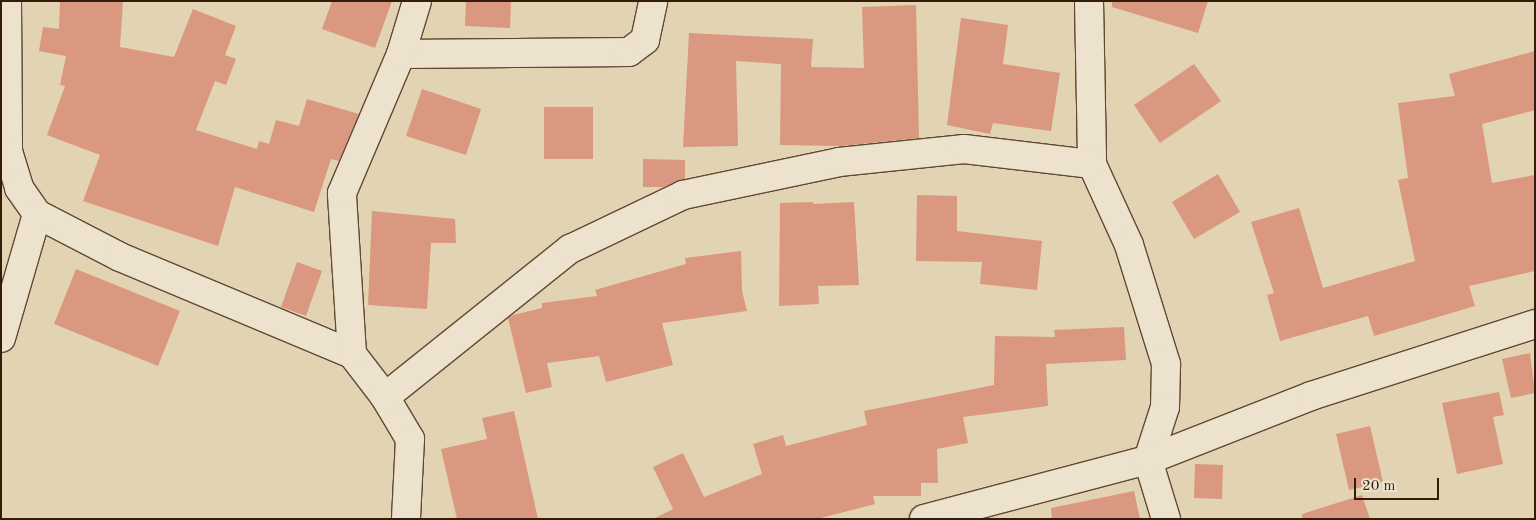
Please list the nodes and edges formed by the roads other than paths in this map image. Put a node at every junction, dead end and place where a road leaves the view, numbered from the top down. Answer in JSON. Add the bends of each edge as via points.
{"nodes":[{"id":1,"x":8,"y":1,"type":"edge"},
{"id":2,"x":417,"y":1,"type":"edge"},
{"id":3,"x":653,"y":1,"type":"edge"},
{"id":4,"x":1089,"y":1,"type":"edge"},
{"id":5,"x":401,"y":54,"type":"junction"},
{"id":6,"x":4,"y":75,"type":"edge"},
{"id":7,"x":1092,"y":164,"type":"junction"},
{"id":8,"x":37,"y":214,"type":"junction"},
{"id":9,"x":1535,"y":324,"type":"edge"},
{"id":10,"x":1,"y":338,"type":"edge"},
{"id":11,"x":352,"y":354,"type":"junction"},
{"id":12,"x":385,"y":398,"type":"junction"},
{"id":13,"x":1148,"y":460,"type":"junction"},
{"id":14,"x":406,"y":519,"type":"edge"},
{"id":15,"x":924,"y":519,"type":"edge"},
{"id":16,"x":1166,"y":519,"type":"edge"}],
"edges":[{"from":1,"to":6,"type":"street"},
{"from":2,"to":5,"type":"street"},
{"from":3,"to":5,"type":"street","via":[[645,40],[629,52]]},
{"from":4,"to":7,"type":"street"},
{"from":5,"to":11,"type":"street","via":[[342,193]]},
{"from":6,"to":8,"type":"street","via":[[8,151],[19,188]]},
{"from":7,"to":12,"type":"street","via":[[964,149],[839,162],[683,195],[570,250]]},
{"from":7,"to":13,"type":"street","via":[[1129,245],[1166,364],[1165,408]]},
{"from":8,"to":10,"type":"street"},
{"from":8,"to":11,"type":"street","via":[[120,257]]},
{"from":9,"to":13,"type":"street","via":[[1311,396]]},
{"from":11,"to":12,"type":"street"},
{"from":12,"to":14,"type":"street","via":[[410,439]]},
{"from":13,"to":15,"type":"street"},
{"from":13,"to":16,"type":"street"}]}
